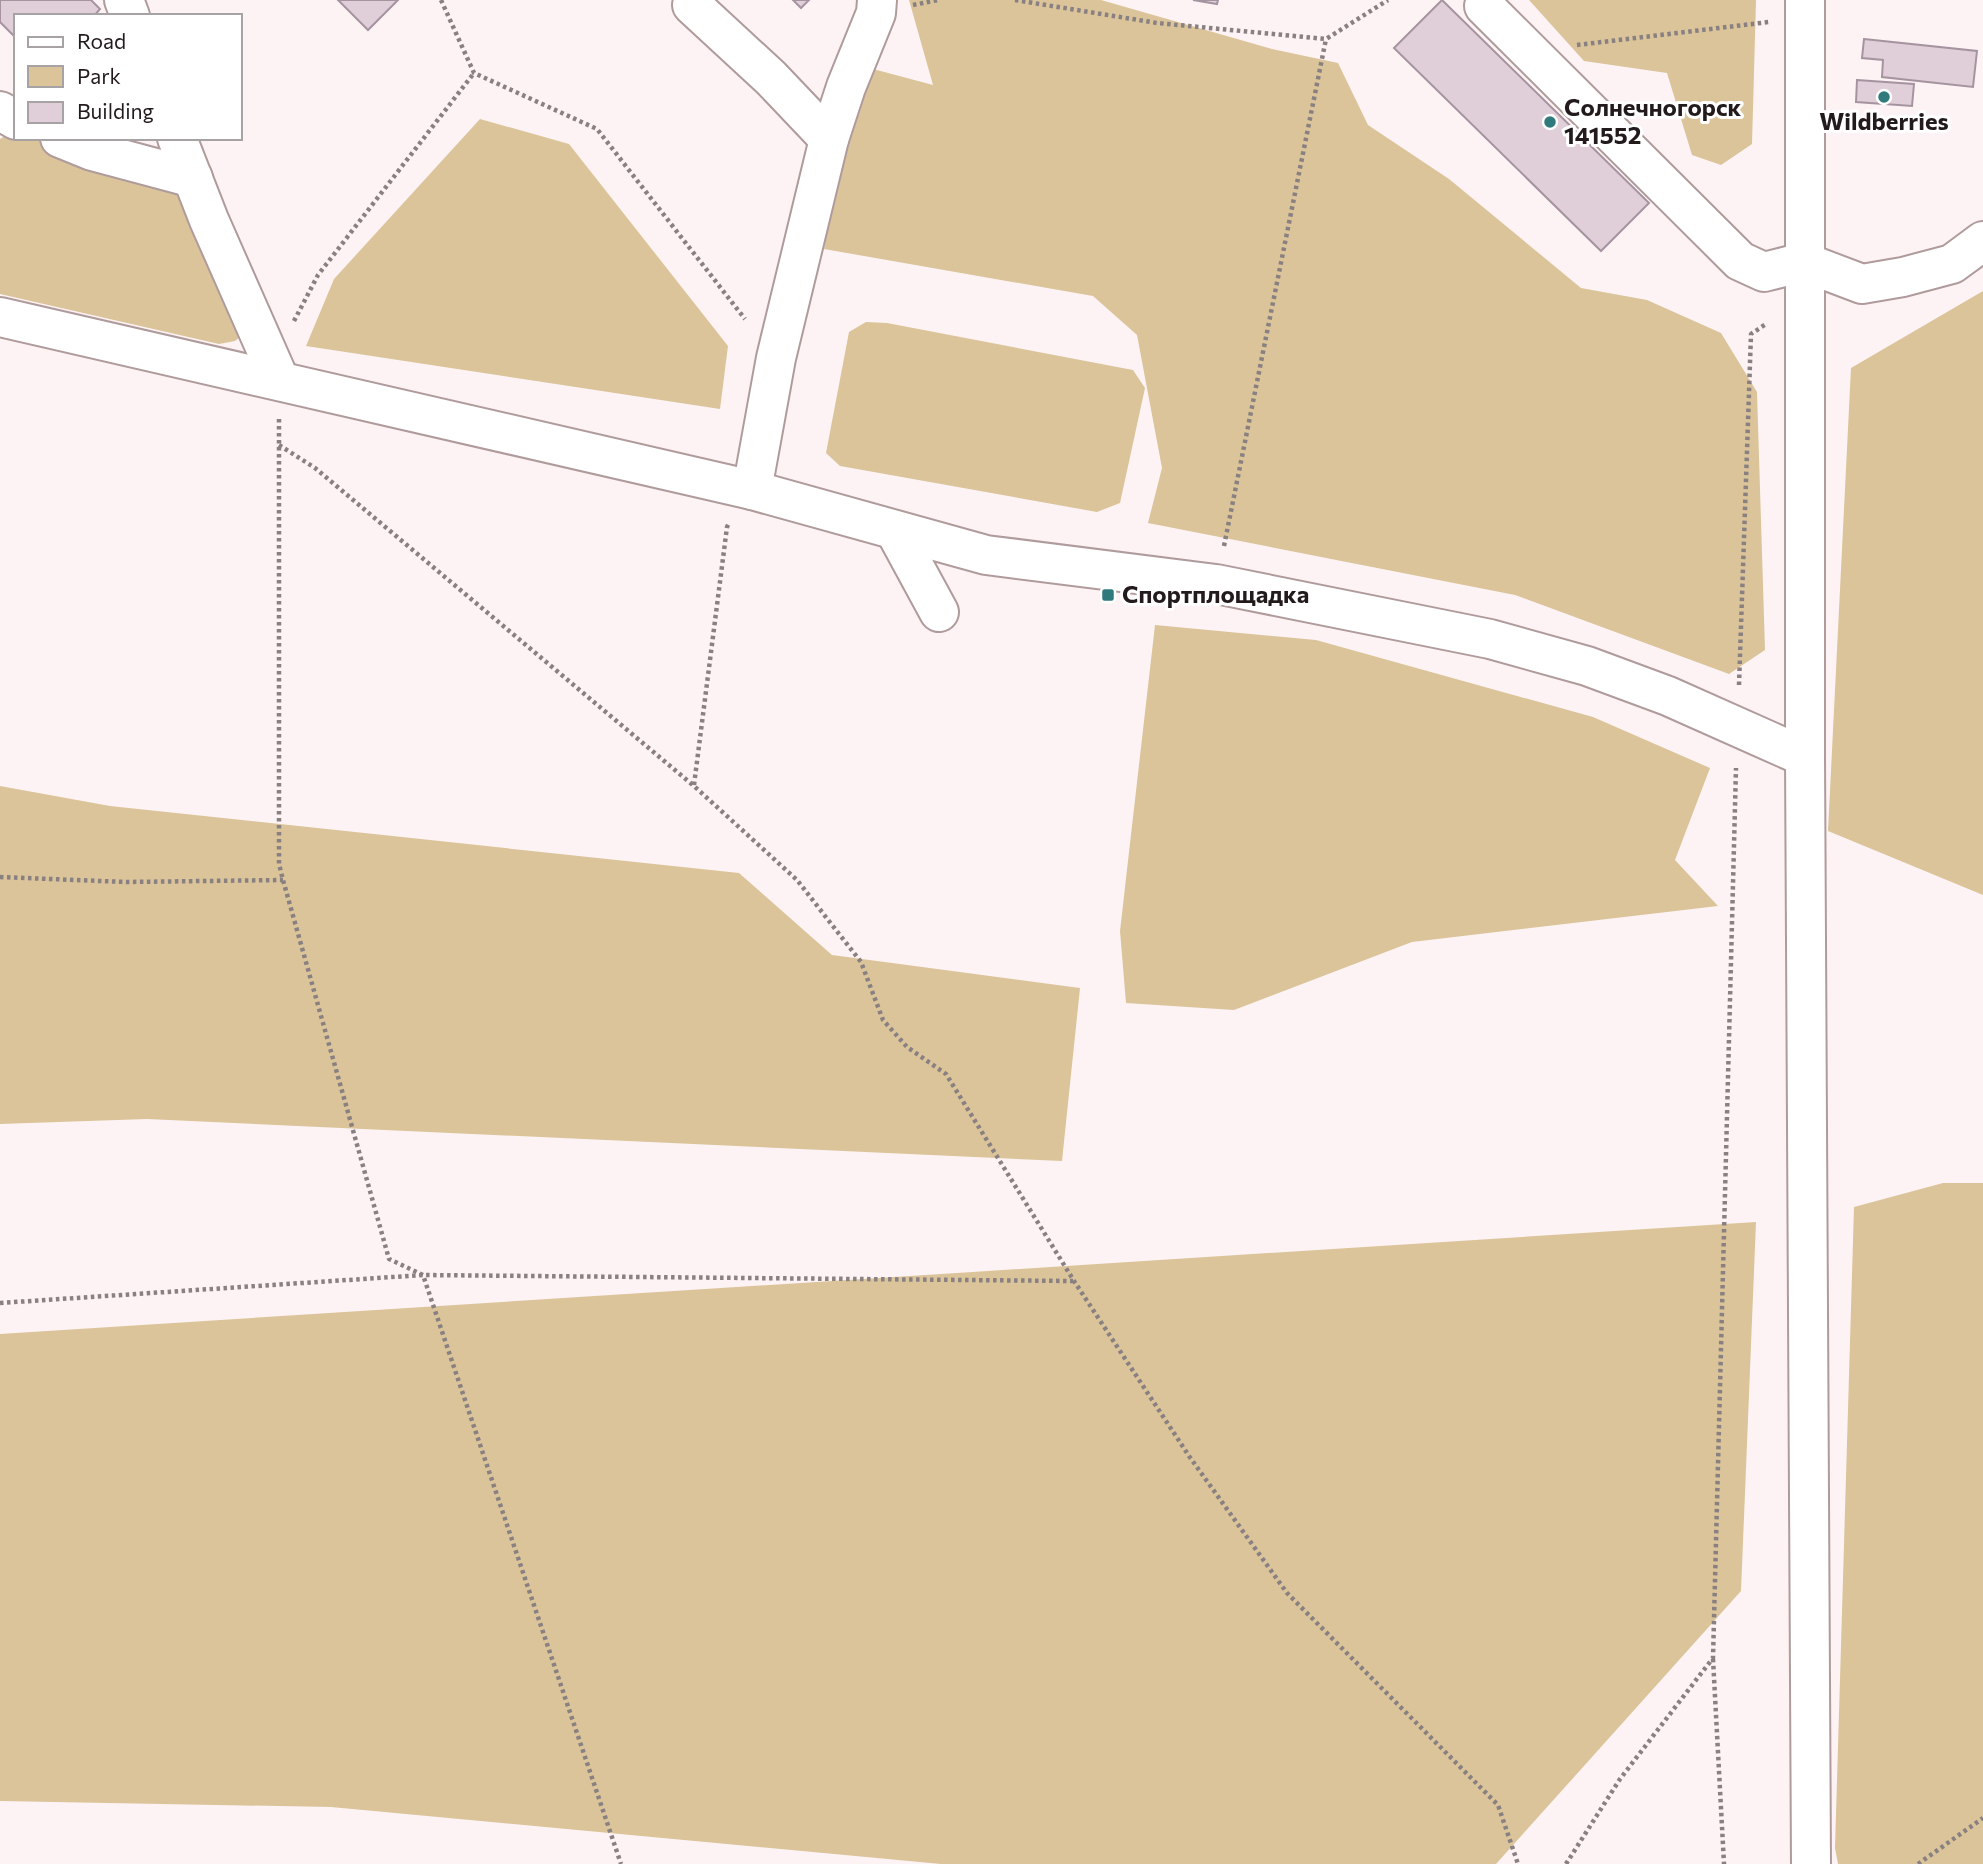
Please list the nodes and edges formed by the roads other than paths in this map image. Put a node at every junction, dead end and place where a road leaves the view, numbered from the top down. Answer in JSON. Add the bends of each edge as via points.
{"nodes":[{"id":1,"x":877,"y":0,"type":"edge"},
{"id":2,"x":691,"y":5,"type":"dead end"},
{"id":3,"x":1484,"y":6,"type":"dead end"},
{"id":4,"x":1805,"y":9,"type":"edge"},
{"id":5,"x":829,"y":139,"type":"junction"},
{"id":6,"x":65,"y":140,"type":"edge"},
{"id":7,"x":178,"y":140,"type":"edge"},
{"id":8,"x":193,"y":178,"type":"junction"},
{"id":9,"x":1983,"y":241,"type":"edge"},
{"id":10,"x":1804,"y":262,"type":"junction"},
{"id":11,"x":0,"y":317,"type":"edge"},
{"id":12,"x":280,"y":381,"type":"junction"},
{"id":13,"x":752,"y":490,"type":"junction"},
{"id":14,"x":895,"y":531,"type":"junction"},
{"id":15,"x":939,"y":612,"type":"dead end"},
{"id":16,"x":1805,"y":757,"type":"junction"},
{"id":17,"x":1811,"y":1864,"type":"edge"}],
"edges":[{"from":1,"to":5,"type":"street"},
{"from":2,"to":5,"type":"street"},
{"from":3,"to":10,"type":"street","via":[[1740,261],[1764,272]]},
{"from":4,"to":10,"type":"street"},
{"from":5,"to":13,"type":"street","via":[[776,358]]},
{"from":6,"to":8,"type":"street","via":[[92,152]]},
{"from":7,"to":8,"type":"street"},
{"from":8,"to":12,"type":"street"},
{"from":9,"to":10,"type":"street","via":[[1952,264],[1862,284]]},
{"from":10,"to":16,"type":"street"},
{"from":11,"to":12,"type":"street"},
{"from":12,"to":13,"type":"street"},
{"from":13,"to":14,"type":"street"},
{"from":14,"to":15,"type":"street"},
{"from":14,"to":16,"type":"street","via":[[986,555],[1216,584],[1490,639],[1587,666],[1668,696]]},
{"from":16,"to":17,"type":"street"}]}
